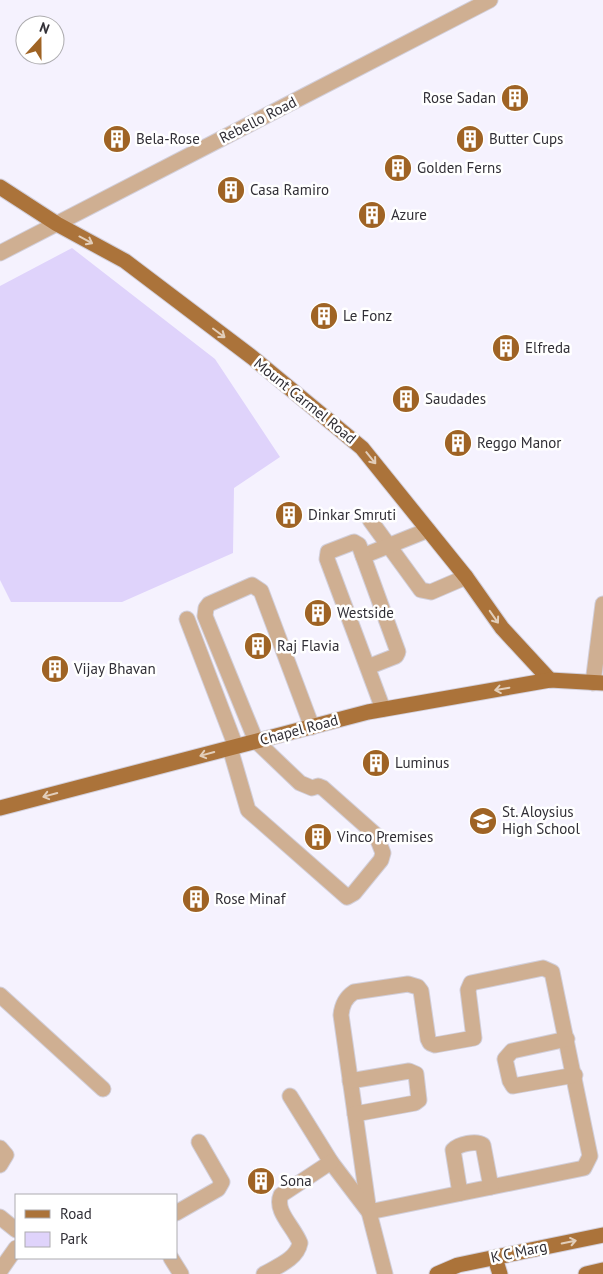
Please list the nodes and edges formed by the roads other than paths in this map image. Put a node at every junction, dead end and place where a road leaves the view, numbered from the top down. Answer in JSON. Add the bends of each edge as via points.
{"nodes":[{"id":1,"x":490,"y":0,"type":"edge"},
{"id":2,"x":0,"y":187,"type":"edge"},
{"id":3,"x":57,"y":224,"type":"junction"},
{"id":4,"x":0,"y":253,"type":"edge"},
{"id":5,"x":370,"y":520,"type":"dead end"},
{"id":6,"x":428,"y":530,"type":"junction"},
{"id":7,"x":388,"y":546,"type":"junction"},
{"id":8,"x":363,"y":556,"type":"junction"},
{"id":9,"x":466,"y":577,"type":"junction"},
{"id":10,"x":603,"y":604,"type":"edge"},
{"id":11,"x":186,"y":619,"type":"dead end"},
{"id":12,"x":368,"y":667,"type":"junction"},
{"id":13,"x":550,"y":680,"type":"junction"},
{"id":14,"x":598,"y":683,"type":"edge"},
{"id":15,"x":383,"y":709,"type":"junction"},
{"id":16,"x":312,"y":727,"type":"junction"},
{"id":17,"x":256,"y":741,"type":"junction"},
{"id":18,"x":233,"y":747,"type":"junction"},
{"id":19,"x":0,"y":808,"type":"edge"},
{"id":20,"x":0,"y":996,"type":"edge"},
{"id":21,"x":568,"y":1039,"type":"junction"},
{"id":22,"x":575,"y":1075,"type":"junction"},
{"id":23,"x":350,"y":1081,"type":"junction"},
{"id":24,"x":103,"y":1089,"type":"dead end"},
{"id":25,"x":290,"y":1096,"type":"dead end"},
{"id":26,"x":355,"y":1114,"type":"junction"},
{"id":27,"x":199,"y":1142,"type":"dead end"},
{"id":28,"x":0,"y":1148,"type":"edge"},
{"id":29,"x":330,"y":1162,"type":"junction"},
{"id":30,"x":0,"y":1166,"type":"edge"},
{"id":31,"x":491,"y":1187,"type":"junction"},
{"id":32,"x":460,"y":1193,"type":"junction"},
{"id":33,"x":178,"y":1212,"type":"edge"},
{"id":34,"x":369,"y":1212,"type":"junction"},
{"id":35,"x":0,"y":1217,"type":"edge"},
{"id":36,"x":15,"y":1229,"type":"edge"},
{"id":37,"x":603,"y":1235,"type":"edge"},
{"id":38,"x":15,"y":1249,"type":"edge"},
{"id":39,"x":495,"y":1258,"type":"junction"},
{"id":40,"x":172,"y":1259,"type":"edge"},
{"id":41,"x":603,"y":1270,"type":"edge"},
{"id":42,"x":0,"y":1271,"type":"edge"},
{"id":43,"x":181,"y":1274,"type":"edge"},
{"id":44,"x":264,"y":1274,"type":"edge"},
{"id":45,"x":385,"y":1274,"type":"edge"},
{"id":46,"x":437,"y":1274,"type":"edge"},
{"id":47,"x":500,"y":1274,"type":"edge"},
{"id":48,"x":586,"y":1274,"type":"edge"}],
"edges":[{"from":1,"to":3,"type":"street","name":"Rebello Road"},
{"from":2,"to":3,"type":"main road","name":"Mount Carmel Road"},
{"from":3,"to":4,"type":"street","name":"Rebello Road"},
{"from":3,"to":6,"type":"main road","name":"Mount Carmel Road","one_way":true,"via":[[124,261],[253,358],[362,448]]},
{"from":5,"to":7,"type":"street"},
{"from":6,"to":7,"type":"street"},
{"from":6,"to":9,"type":"main road","name":"Mount Carmel Road"},
{"from":7,"to":8,"type":"street"},
{"from":7,"to":9,"type":"street","via":[[415,584],[426,592]]},
{"from":8,"to":12,"type":"street","via":[[398,652],[396,656]]},
{"from":8,"to":12,"type":"street","via":[[358,543],[354,542],[331,550],[327,555]]},
{"from":9,"to":13,"type":"main road","name":"Mount Carmel Road","one_way":true,"via":[[502,628]]},
{"from":10,"to":14,"type":"street"},
{"from":11,"to":18,"type":"street"},
{"from":12,"to":15,"type":"street"},
{"from":13,"to":14,"type":"main road","name":"Chapel Road"},
{"from":13,"to":15,"type":"main road","name":"Chapel Road","one_way":true},
{"from":15,"to":16,"type":"main road","name":"Chapel Road"},
{"from":16,"to":17,"type":"main road","name":"Chapel Road"},
{"from":16,"to":17,"type":"street","via":[[261,591],[252,585],[209,604],[204,612]]},
{"from":17,"to":18,"type":"main road","name":"Chapel Road"},
{"from":17,"to":18,"type":"street","via":[[300,783],[323,788],[376,835],[383,853],[381,860],[354,893],[346,897],[248,810]]},
{"from":18,"to":19,"type":"main road","name":"Chapel Road","one_way":true},
{"from":20,"to":24,"type":"street"},
{"from":21,"to":22,"type":"street"},
{"from":21,"to":22,"type":"street","via":[[512,1051],[505,1060],[513,1086]]},
{"from":21,"to":23,"type":"street","via":[[552,972],[548,969],[470,983],[468,990],[474,1038],[436,1045],[428,1040],[418,986],[408,984],[354,992],[348,996],[342,1009]]},
{"from":22,"to":31,"type":"street","via":[[589,1162],[584,1168]]},
{"from":23,"to":26,"type":"street"},
{"from":23,"to":26,"type":"street","via":[[409,1071],[416,1074],[420,1100]]},
{"from":25,"to":29,"type":"street"},
{"from":26,"to":34,"type":"street"},
{"from":27,"to":33,"type":"street","via":[[222,1182],[218,1189]]},
{"from":28,"to":30,"type":"street","via":[[6,1155]]},
{"from":29,"to":34,"type":"street"},
{"from":29,"to":44,"type":"street","via":[[281,1195],[278,1201],[280,1209],[300,1243],[298,1252]]},
{"from":31,"to":32,"type":"street"},
{"from":31,"to":32,"type":"street","via":[[483,1145],[475,1142],[453,1150]]},
{"from":32,"to":34,"type":"street"},
{"from":34,"to":45,"type":"street","via":[[374,1221]]},
{"from":35,"to":36,"type":"street"},
{"from":39,"to":37,"type":"main road","name":"K C Marg","one_way":true},
{"from":38,"to":42,"type":"street"},
{"from":39,"to":46,"type":"main road","name":"K C Marg","via":[[458,1265]]},
{"from":39,"to":47,"type":"main road"},
{"from":40,"to":43,"type":"street"},
{"from":41,"to":48,"type":"main road"}]}
